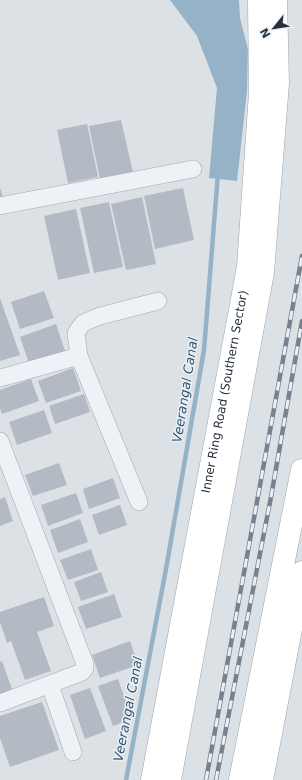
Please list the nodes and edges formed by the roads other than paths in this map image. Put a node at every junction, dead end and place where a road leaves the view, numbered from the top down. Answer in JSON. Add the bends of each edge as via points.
{"nodes":[{"id":1,"x":259,"y":0,"type":"edge"},
{"id":2,"x":276,"y":0,"type":"edge"},
{"id":3,"x":268,"y":64,"type":"junction"},
{"id":4,"x":193,"y":169,"type":"dead end"},
{"id":5,"x":0,"y":206,"type":"edge"},
{"id":6,"x":158,"y":301,"type":"dead end"},
{"id":7,"x":79,"y":356,"type":"junction"},
{"id":8,"x":0,"y":378,"type":"edge"},
{"id":9,"x":0,"y":441,"type":"edge"},
{"id":10,"x":302,"y":470,"type":"edge"},
{"id":11,"x":139,"y":502,"type":"dead end"},
{"id":12,"x":302,"y":572,"type":"edge"},
{"id":13,"x":50,"y":685,"type":"junction"},
{"id":14,"x":0,"y":703,"type":"edge"},
{"id":15,"x":73,"y":752,"type":"dead end"},
{"id":16,"x":152,"y":780,"type":"edge"},
{"id":17,"x":170,"y":780,"type":"edge"},
{"id":18,"x":240,"y":780,"type":"edge"},
{"id":19,"x":262,"y":780,"type":"edge"}],
"edges":[{"from":1,"to":3,"type":"main road","name":"Inner Ring Road (Southern Sector)"},
{"from":2,"to":3,"type":"main road","name":"Inner Ring Road (Southern Sector)"},
{"from":3,"to":16,"type":"main road","name":"Inner Ring Road (Southern Sector)","via":[[260,93],[248,267]]},
{"from":3,"to":17,"type":"main road","name":"Inner Ring Road (Southern Sector)","via":[[278,82],[263,272]]},
{"from":4,"to":5,"type":"street"},
{"from":6,"to":7,"type":"street","via":[[83,323],[76,333]]},
{"from":7,"to":8,"type":"street"},
{"from":7,"to":11,"type":"street"},
{"from":9,"to":13,"type":"street","via":[[85,664],[82,672]]},
{"from":10,"to":18,"type":"main road"},
{"from":12,"to":19,"type":"main road"},
{"from":13,"to":14,"type":"street"},
{"from":13,"to":15,"type":"street"}]}
